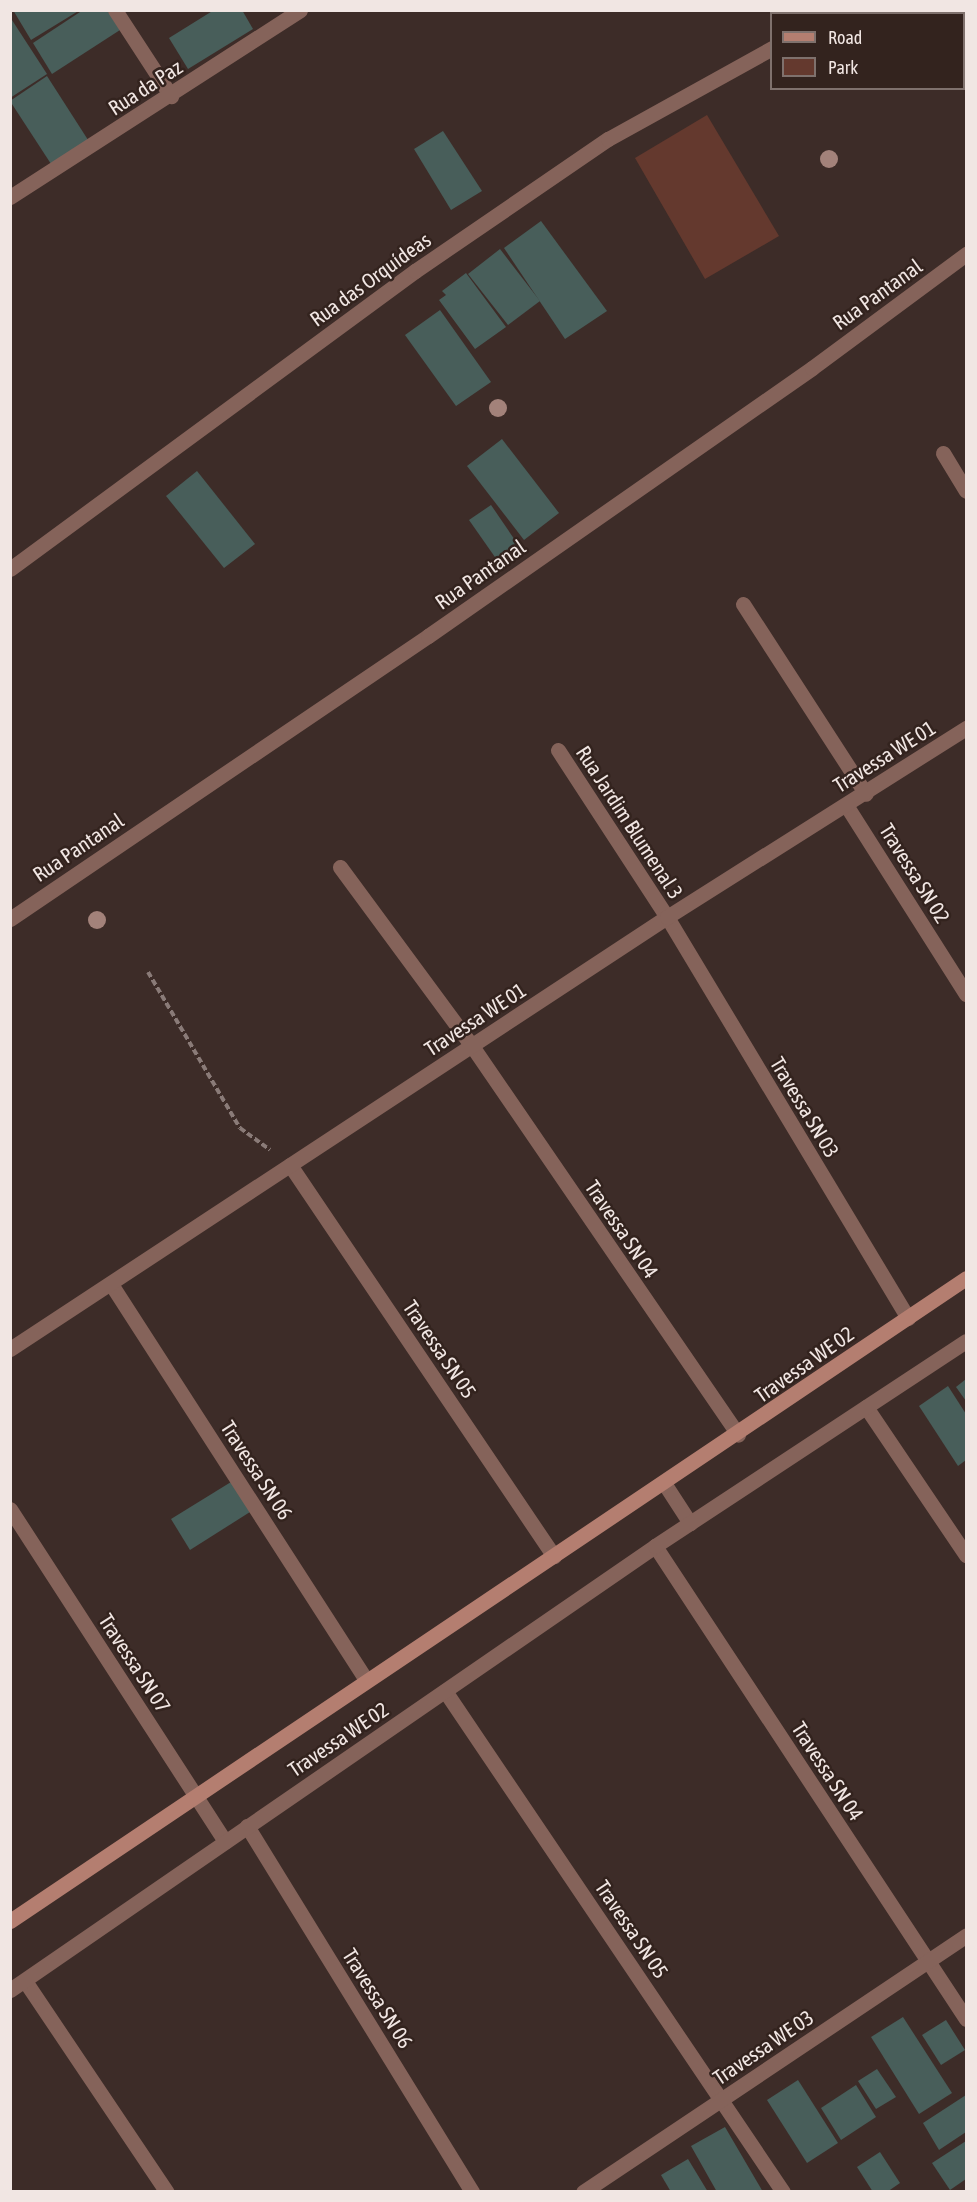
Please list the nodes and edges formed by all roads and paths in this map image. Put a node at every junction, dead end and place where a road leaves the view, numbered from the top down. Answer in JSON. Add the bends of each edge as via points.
{"nodes":[{"id":1,"x":115,"y":10,"type":"edge"},
{"id":2,"x":300,"y":10,"type":"edge"},
{"id":3,"x":770,"y":49,"type":"edge"},
{"id":4,"x":171,"y":96,"type":"junction"},
{"id":5,"x":10,"y":198,"type":"edge"},
{"id":6,"x":966,"y":254,"type":"edge"},
{"id":7,"x":943,"y":453,"type":"dead end"},
{"id":8,"x":966,"y":491,"type":"edge"},
{"id":9,"x":10,"y":569,"type":"edge"},
{"id":10,"x":743,"y":604,"type":"dead end"},
{"id":11,"x":966,"y":728,"type":"edge"},
{"id":12,"x":558,"y":750,"type":"dead end"},
{"id":13,"x":866,"y":794,"type":"junction"},
{"id":14,"x":846,"y":805,"type":"junction"},
{"id":15,"x":340,"y":867,"type":"dead end"},
{"id":16,"x":667,"y":917,"type":"junction"},
{"id":17,"x":10,"y":919,"type":"edge"},
{"id":18,"x":148,"y":972,"type":"dead end"},
{"id":19,"x":966,"y":994,"type":"edge"},
{"id":20,"x":472,"y":1046,"type":"junction"},
{"id":21,"x":290,"y":1165,"type":"junction"},
{"id":22,"x":966,"y":1278,"type":"edge"},
{"id":23,"x":111,"y":1284,"type":"junction"},
{"id":24,"x":908,"y":1318,"type":"junction"},
{"id":25,"x":966,"y":1341,"type":"edge"},
{"id":26,"x":10,"y":1349,"type":"edge"},
{"id":27,"x":866,"y":1407,"type":"junction"},
{"id":28,"x":738,"y":1435,"type":"junction"},
{"id":29,"x":664,"y":1482,"type":"junction"},
{"id":30,"x":10,"y":1509,"type":"edge"},
{"id":31,"x":690,"y":1522,"type":"junction"},
{"id":32,"x":655,"y":1546,"type":"junction"},
{"id":33,"x":966,"y":1555,"type":"edge"},
{"id":34,"x":554,"y":1556,"type":"junction"},
{"id":35,"x":366,"y":1679,"type":"junction"},
{"id":36,"x":445,"y":1691,"type":"junction"},
{"id":37,"x":196,"y":1796,"type":"junction"},
{"id":38,"x":247,"y":1826,"type":"junction"},
{"id":39,"x":225,"y":1841,"type":"junction"},
{"id":40,"x":11,"y":1920,"type":"edge"},
{"id":41,"x":966,"y":1936,"type":"edge"},
{"id":42,"x":927,"y":1961,"type":"junction"},
{"id":43,"x":25,"y":1981,"type":"junction"},
{"id":44,"x":10,"y":1990,"type":"edge"},
{"id":45,"x":966,"y":2019,"type":"edge"},
{"id":46,"x":723,"y":2099,"type":"junction"},
{"id":47,"x":167,"y":2192,"type":"edge"},
{"id":48,"x":472,"y":2192,"type":"edge"},
{"id":49,"x":583,"y":2192,"type":"edge"},
{"id":50,"x":783,"y":2192,"type":"edge"}],
"edges":[{"from":1,"to":4,"type":"street"},
{"from":2,"to":4,"type":"street","name":"Rua da Paz"},
{"from":3,"to":9,"type":"street","name":"Rua das Orquídeas","via":[[608,139],[425,264]]},
{"from":4,"to":5,"type":"street","name":"Rua da Paz"},
{"from":6,"to":17,"type":"street","name":"Rua Pantanal","via":[[812,368],[448,622]]},
{"from":7,"to":8,"type":"street"},
{"from":10,"to":13,"type":"street"},
{"from":11,"to":13,"type":"street","name":"Travessa WE 01"},
{"from":12,"to":16,"type":"street","name":"Rua Jardim Blumenal 3"},
{"from":13,"to":14,"type":"street","name":"Travessa WE 01"},
{"from":14,"to":16,"type":"street","name":"Travessa WE 01"},
{"from":14,"to":19,"type":"street","name":"Travessa SN 02"},
{"from":15,"to":20,"type":"street","name":"Travessa SN 04"},
{"from":16,"to":20,"type":"street","name":"Travessa WE 01"},
{"from":16,"to":24,"type":"street","name":"Travessa SN 03"},
{"from":18,"to":21,"type":"path","via":[[240,1128]]},
{"from":20,"to":21,"type":"street","name":"Travessa WE 01"},
{"from":20,"to":28,"type":"street","name":"Travessa SN 04"},
{"from":21,"to":23,"type":"street","name":"Travessa WE 01"},
{"from":21,"to":34,"type":"street","name":"Travessa SN 05"},
{"from":22,"to":24,"type":"street","name":"Travessa WE 02"},
{"from":23,"to":26,"type":"street","name":"Travessa WE 01"},
{"from":23,"to":35,"type":"street","name":"Travessa SN 06"},
{"from":24,"to":28,"type":"street","name":"Travessa WE 02"},
{"from":25,"to":27,"type":"street","name":"Travessa WE 02"},
{"from":27,"to":31,"type":"street","name":"Travessa WE 02"},
{"from":27,"to":33,"type":"street"},
{"from":28,"to":29,"type":"street","name":"Travessa WE 02"},
{"from":29,"to":31,"type":"street"},
{"from":29,"to":34,"type":"street","name":"Travessa WE 02"},
{"from":30,"to":37,"type":"street","name":"Travessa SN 07"},
{"from":31,"to":32,"type":"street","name":"Travessa WE 02"},
{"from":32,"to":36,"type":"street","name":"Travessa WE 02"},
{"from":32,"to":42,"type":"street","name":"Travessa SN 04"},
{"from":34,"to":35,"type":"street","name":"Travessa WE 02"},
{"from":35,"to":37,"type":"street","name":"Travessa WE 02"},
{"from":36,"to":38,"type":"street","name":"Travessa WE 02"},
{"from":36,"to":46,"type":"street","name":"Travessa SN 05"},
{"from":37,"to":39,"type":"street","name":"Travessa SN 07"},
{"from":37,"to":40,"type":"street","name":"Travessa WE 02"},
{"from":38,"to":39,"type":"street","name":"Travessa WE 02"},
{"from":38,"to":48,"type":"street","name":"Travessa SN 06"},
{"from":39,"to":43,"type":"street","name":"Travessa WE 02"},
{"from":41,"to":42,"type":"street","name":"Travessa WE 03"},
{"from":42,"to":45,"type":"street","name":"Travessa SN 04"},
{"from":42,"to":46,"type":"street","name":"Travessa WE 03"},
{"from":43,"to":44,"type":"street","name":"Travessa WE 02"},
{"from":43,"to":47,"type":"street"},
{"from":46,"to":49,"type":"street","name":"Travessa WE 03"},
{"from":46,"to":50,"type":"street","name":"Travessa SN 05"}]}
